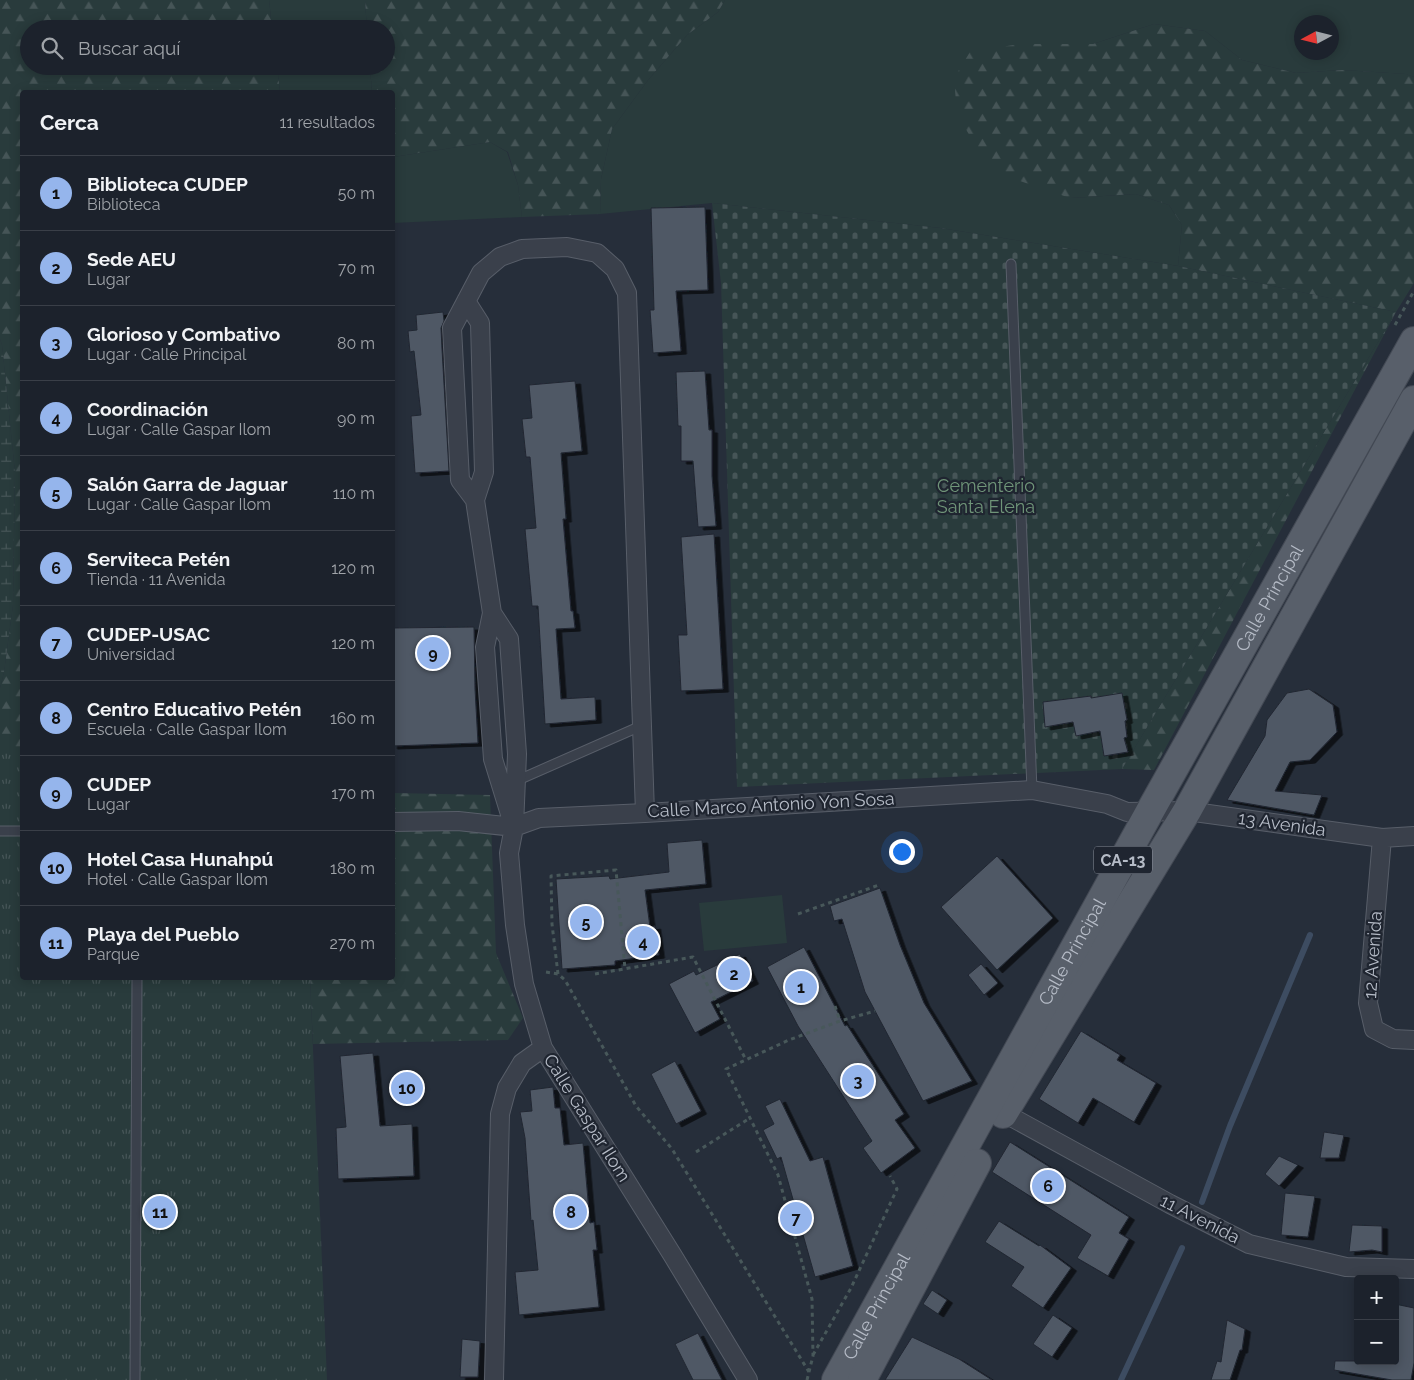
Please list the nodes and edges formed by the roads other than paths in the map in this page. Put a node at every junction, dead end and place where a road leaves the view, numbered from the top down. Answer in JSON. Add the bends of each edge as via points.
{"nodes":[{"id":1,"x":1011,"y":264,"type":"dead end"},
{"id":2,"x":466,"y":301,"type":"junction"},
{"id":3,"x":1414,"y":342,"type":"edge"},
{"id":4,"x":1414,"y":400,"type":"edge"},
{"id":5,"x":475,"y":500,"type":"junction"},
{"id":6,"x":492,"y":613,"type":"junction"},
{"id":7,"x":642,"y":725,"type":"junction"},
{"id":8,"x":516,"y":780,"type":"junction"},
{"id":9,"x":1032,"y":790,"type":"junction"},
{"id":10,"x":1186,"y":811,"type":"junction"},
{"id":11,"x":645,"y":813,"type":"junction"},
{"id":12,"x":1149,"y":813,"type":"junction"},
{"id":13,"x":395,"y":822,"type":"edge"},
{"id":14,"x":514,"y":827,"type":"junction"},
{"id":15,"x":20,"y":830,"type":"edge"},
{"id":16,"x":0,"y":831,"type":"edge"},
{"id":17,"x":1414,"y":836,"type":"edge"},
{"id":18,"x":1382,"y":838,"type":"junction"},
{"id":19,"x":137,"y":980,"type":"edge"},
{"id":20,"x":1414,"y":1040,"type":"edge"},
{"id":21,"x":543,"y":1048,"type":"junction"},
{"id":22,"x":1004,"y":1113,"type":"junction"},
{"id":23,"x":1414,"y":1270,"type":"edge"},
{"id":24,"x":135,"y":1380,"type":"edge"},
{"id":25,"x":494,"y":1380,"type":"edge"},
{"id":26,"x":748,"y":1380,"type":"edge"},
{"id":27,"x":836,"y":1380,"type":"edge"},
{"id":28,"x":862,"y":1380,"type":"edge"}],
"edges":[{"from":1,"to":9,"type":"lane"},
{"from":2,"to":5,"type":"street","via":[[480,323],[484,472]]},
{"from":2,"to":5,"type":"street","via":[[452,328],[460,480]]},
{"from":2,"to":7,"type":"street","via":[[481,273],[500,258],[522,249],[567,247],[596,252],[615,269],[627,293]]},
{"from":3,"to":12,"type":"main road","name":"Calle Principal","number":"CA-13"},
{"from":4,"to":10,"type":"main road","name":"Calle Principal","number":"CA-13"},
{"from":5,"to":6,"type":"street"},
{"from":6,"to":8,"type":"street","name":"Calle Gaspar Ilom","via":[[510,639]]},
{"from":6,"to":14,"type":"street","via":[[486,648],[493,759]]},
{"from":7,"to":8,"type":"lane"},
{"from":7,"to":11,"type":"street"},
{"from":8,"to":14,"type":"street","name":"Calle Gaspar Ilom"},
{"from":9,"to":11,"type":"street","name":"Calle Marco Antonio Yon Sosa"},
{"from":9,"to":12,"type":"street","name":"Calle Marco Antonio Yon Sosa","via":[[1107,804],[1127,812]]},
{"from":10,"to":12,"type":"street","name":"13 Avenida"},
{"from":10,"to":18,"type":"street","name":"13 Avenida"},
{"from":10,"to":22,"type":"main road","name":"Calle Principal","number":"CA-13"},
{"from":11,"to":14,"type":"street","name":"Calle Marco Antonio Yon Sosa","via":[[539,818]]},
{"from":12,"to":27,"type":"main road","name":"Calle Principal","number":"CA-13"},
{"from":13,"to":14,"type":"street","name":"Calle Marco Antonio Yon Sosa","via":[[458,821]]},
{"from":14,"to":21,"type":"street","name":"Calle Gaspar Ilom","via":[[509,854],[515,925],[524,984]]},
{"from":15,"to":16,"type":"lane"},
{"from":17,"to":18,"type":"street","name":"13 Avenida"},
{"from":18,"to":20,"type":"street","name":"12 Avenida","via":[[1368,1003],[1374,1029],[1393,1039]]},
{"from":19,"to":24,"type":"lane"},
{"from":21,"to":25,"type":"street","via":[[522,1063],[507,1088],[500,1114]]},
{"from":21,"to":26,"type":"street","name":"Calle Gaspar Ilom"},
{"from":22,"to":23,"type":"street","name":"11 Avenida","via":[[1248,1244],[1346,1267]]},
{"from":22,"to":28,"type":"main road","name":"Calle Principal","number":"CA-13"}]}
